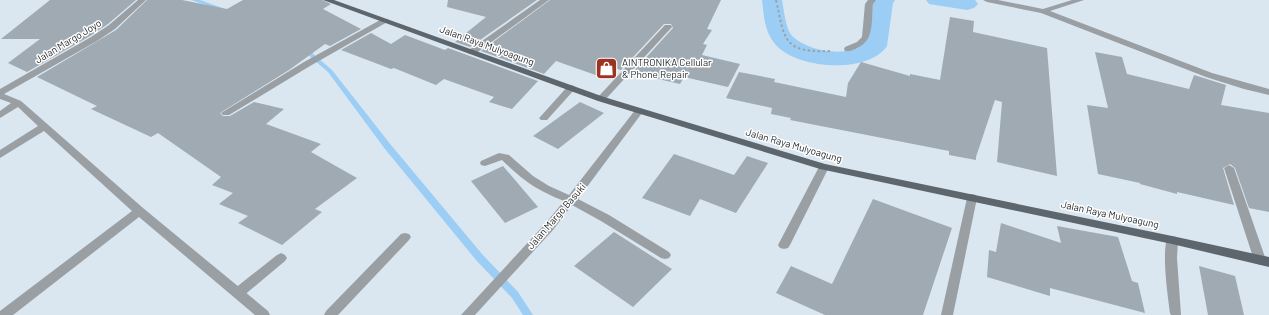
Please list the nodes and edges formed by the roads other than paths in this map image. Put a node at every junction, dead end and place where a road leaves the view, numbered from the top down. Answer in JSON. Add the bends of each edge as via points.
{"nodes":[{"id":1,"x":142,"y":0,"type":"edge"},
{"id":2,"x":327,"y":0,"type":"edge"},
{"id":3,"x":545,"y":0,"type":"edge"},
{"id":4,"x":872,"y":0,"type":"edge"},
{"id":5,"x":987,"y":0,"type":"edge"},
{"id":6,"x":1080,"y":0,"type":"edge"},
{"id":7,"x":1043,"y":11,"type":"junction"},
{"id":8,"x":385,"y":21,"type":"junction"},
{"id":9,"x":668,"y":27,"type":"dead end"},
{"id":10,"x":848,"y":50,"type":"road end"},
{"id":11,"x":472,"y":52,"type":"junction"},
{"id":12,"x":571,"y":88,"type":"junction"},
{"id":13,"x":1269,"y":92,"type":"edge"},
{"id":14,"x":0,"y":93,"type":"edge"},
{"id":15,"x":0,"y":96,"type":"edge"},
{"id":16,"x":601,"y":99,"type":"junction"},
{"id":17,"x":18,"y":103,"type":"junction"},
{"id":18,"x":639,"y":111,"type":"junction"},
{"id":19,"x":226,"y":113,"type":"dead end"},
{"id":20,"x":0,"y":115,"type":"edge"},
{"id":21,"x":544,"y":118,"type":"dead end"},
{"id":22,"x":44,"y":127,"type":"junction"},
{"id":23,"x":0,"y":155,"type":"edge"},
{"id":24,"x":485,"y":163,"type":"dead end"},
{"id":25,"x":824,"y":167,"type":"junction"},
{"id":26,"x":1229,"y":168,"type":"dead end"},
{"id":27,"x":972,"y":198,"type":"junction"},
{"id":28,"x":571,"y":200,"type":"junction"},
{"id":29,"x":139,"y":211,"type":"junction"},
{"id":30,"x":406,"y":236,"type":"dead end"},
{"id":31,"x":1172,"y":240,"type":"junction"},
{"id":32,"x":784,"y":245,"type":"dead end"},
{"id":33,"x":665,"y":254,"type":"dead end"},
{"id":34,"x":281,"y":258,"type":"dead end"},
{"id":35,"x":1264,"y":261,"type":"edge"},
{"id":36,"x":238,"y":293,"type":"junction"},
{"id":37,"x":257,"y":313,"type":"edge"},
{"id":38,"x":1176,"y":313,"type":"dead end"},
{"id":39,"x":4,"y":315,"type":"edge"},
{"id":40,"x":330,"y":315,"type":"edge"},
{"id":41,"x":467,"y":315,"type":"edge"},
{"id":42,"x":947,"y":315,"type":"edge"}],
"edges":[{"from":1,"to":14,"type":"street","name":"Jalan Margo Joyo","via":[[112,27],[94,39]]},
{"from":2,"to":8,"type":"main road","name":"Jalan Raya Mulyoagung"},
{"from":3,"to":11,"type":"street"},
{"from":4,"to":10,"type":"street","via":[[869,4],[866,37],[860,44]]},
{"from":5,"to":7,"type":"street"},
{"from":6,"to":7,"type":"street"},
{"from":7,"to":13,"type":"street","via":[[1209,75]]},
{"from":8,"to":11,"type":"main road","name":"Jalan Raya Mulyoagung"},
{"from":8,"to":19,"type":"street"},
{"from":9,"to":16,"type":"street"},
{"from":11,"to":12,"type":"main road","name":"Jalan Raya Mulyoagung"},
{"from":12,"to":16,"type":"main road","name":"Jalan Raya Mulyoagung"},
{"from":12,"to":21,"type":"street"},
{"from":15,"to":17,"type":"street"},
{"from":16,"to":18,"type":"main road","name":"Jalan Raya Mulyoagung"},
{"from":17,"to":20,"type":"street"},
{"from":17,"to":22,"type":"street"},
{"from":18,"to":25,"type":"main road","name":"Jalan Raya Mulyoagung"},
{"from":18,"to":28,"type":"street","name":"Jalan Margo Basuki"},
{"from":22,"to":23,"type":"street"},
{"from":22,"to":29,"type":"street"},
{"from":24,"to":28,"type":"street","via":[[499,156],[505,157],[529,179]]},
{"from":25,"to":27,"type":"main road","name":"Jalan Raya Mulyoagung"},
{"from":25,"to":32,"type":"street"},
{"from":26,"to":35,"type":"street"},
{"from":27,"to":31,"type":"main road","name":"Jalan Raya Mulyoagung"},
{"from":27,"to":42,"type":"street"},
{"from":28,"to":33,"type":"street"},
{"from":28,"to":41,"type":"street","name":"Jalan Margo Basuki"},
{"from":29,"to":36,"type":"street"},
{"from":29,"to":39,"type":"street"},
{"from":30,"to":40,"type":"street"},
{"from":31,"to":35,"type":"main road","name":"Jalan Raya Mulyoagung"},
{"from":31,"to":38,"type":"street"},
{"from":34,"to":36,"type":"street"},
{"from":36,"to":37,"type":"street"}]}
